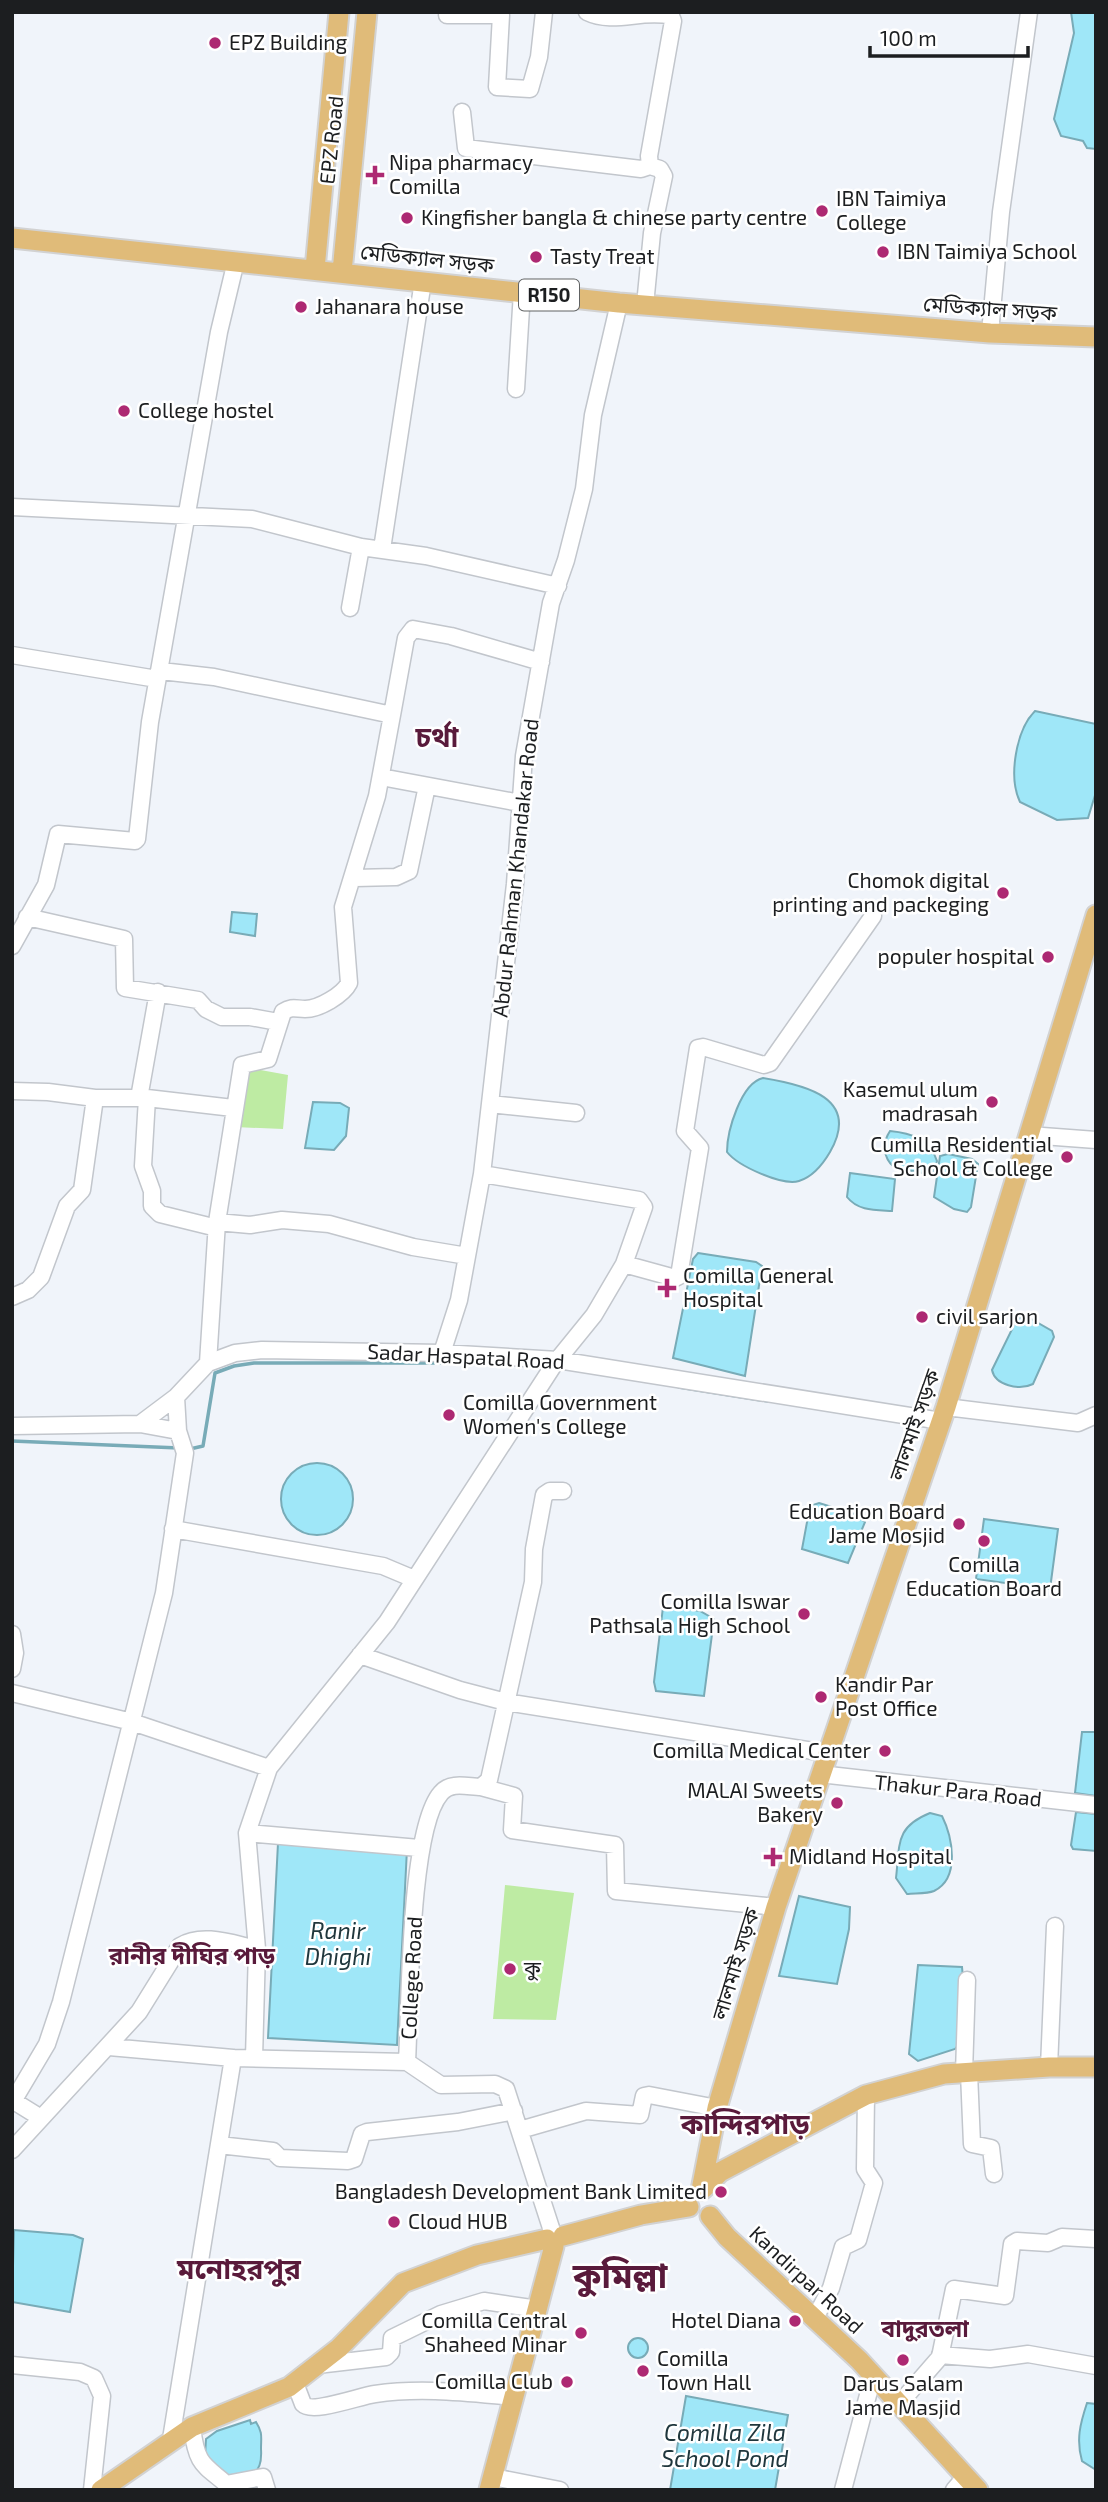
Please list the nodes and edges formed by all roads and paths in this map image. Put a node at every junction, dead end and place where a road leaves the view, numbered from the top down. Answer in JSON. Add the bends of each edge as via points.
{"nodes":[{"id":1,"x":339,"y":12,"type":"edge"},
{"id":2,"x":367,"y":12,"type":"edge"},
{"id":3,"x":544,"y":12,"type":"edge"},
{"id":4,"x":587,"y":12,"type":"edge"},
{"id":5,"x":1028,"y":12,"type":"edge"},
{"id":6,"x":447,"y":15,"type":"dead end"},
{"id":7,"x":463,"y":113,"type":"dead end"},
{"id":8,"x":650,"y":166,"type":"junction"},
{"id":9,"x":12,"y":238,"type":"edge"},
{"id":10,"x":236,"y":261,"type":"junction"},
{"id":11,"x":315,"y":269,"type":"junction"},
{"id":12,"x":342,"y":272,"type":"junction"},
{"id":13,"x":423,"y":281,"type":"junction"},
{"id":14,"x":522,"y":292,"type":"junction"},
{"id":15,"x":619,"y":303,"type":"junction"},
{"id":16,"x":645,"y":305,"type":"junction"},
{"id":17,"x":990,"y":333,"type":"junction"},
{"id":18,"x":1093,"y":339,"type":"edge"},
{"id":19,"x":516,"y":389,"type":"dead end"},
{"id":20,"x":12,"y":507,"type":"edge"},
{"id":21,"x":188,"y":515,"type":"junction"},
{"id":22,"x":361,"y":547,"type":"junction"},
{"id":23,"x":382,"y":549,"type":"junction"},
{"id":24,"x":558,"y":586,"type":"junction"},
{"id":25,"x":350,"y":608,"type":"dead end"},
{"id":26,"x":12,"y":654,"type":"edge"},
{"id":27,"x":541,"y":662,"type":"junction"},
{"id":28,"x":157,"y":679,"type":"junction"},
{"id":29,"x":392,"y":715,"type":"junction"},
{"id":30,"x":380,"y":777,"type":"junction"},
{"id":31,"x":427,"y":786,"type":"junction"},
{"id":32,"x":520,"y":803,"type":"junction"},
{"id":33,"x":355,"y":878,"type":"junction"},
{"id":34,"x":1096,"y":915,"type":"edge"},
{"id":35,"x":27,"y":916,"type":"junction"},
{"id":36,"x":873,"y":916,"type":"dead end"},
{"id":37,"x":12,"y":946,"type":"edge"},
{"id":38,"x":158,"y":992,"type":"junction"},
{"id":39,"x":278,"y":1022,"type":"junction"},
{"id":40,"x":12,"y":1091,"type":"edge"},
{"id":41,"x":95,"y":1098,"type":"junction"},
{"id":42,"x":143,"y":1098,"type":"junction"},
{"id":43,"x":490,"y":1104,"type":"junction"},
{"id":44,"x":233,"y":1108,"type":"junction"},
{"id":45,"x":576,"y":1112,"type":"dead end"},
{"id":46,"x":1029,"y":1135,"type":"junction"},
{"id":47,"x":1096,"y":1140,"type":"edge"},
{"id":48,"x":482,"y":1174,"type":"junction"},
{"id":49,"x":217,"y":1225,"type":"junction"},
{"id":50,"x":467,"y":1256,"type":"junction"},
{"id":51,"x":624,"y":1264,"type":"junction"},
{"id":52,"x":12,"y":1297,"type":"edge"},
{"id":53,"x":442,"y":1353,"type":"junction"},
{"id":54,"x":208,"y":1363,"type":"junction"},
{"id":55,"x":554,"y":1366,"type":"junction"},
{"id":56,"x":176,"y":1397,"type":"junction"},
{"id":57,"x":944,"y":1414,"type":"junction"},
{"id":58,"x":1096,"y":1415,"type":"edge"},
{"id":59,"x":140,"y":1424,"type":"junction"},
{"id":60,"x":12,"y":1426,"type":"edge"},
{"id":61,"x":182,"y":1442,"type":"junction"},
{"id":62,"x":563,"y":1491,"type":"dead end"},
{"id":63,"x":173,"y":1529,"type":"junction"},
{"id":64,"x":414,"y":1579,"type":"junction"},
{"id":65,"x":12,"y":1634,"type":"edge"},
{"id":66,"x":360,"y":1655,"type":"junction"},
{"id":67,"x":12,"y":1669,"type":"edge"},
{"id":68,"x":12,"y":1693,"type":"edge"},
{"id":69,"x":506,"y":1702,"type":"junction"},
{"id":70,"x":132,"y":1722,"type":"junction"},
{"id":71,"x":826,"y":1753,"type":"junction"},
{"id":72,"x":269,"y":1768,"type":"junction"},
{"id":73,"x":820,"y":1774,"type":"junction"},
{"id":74,"x":481,"y":1787,"type":"junction"},
{"id":75,"x":1096,"y":1805,"type":"edge"},
{"id":76,"x":247,"y":1833,"type":"junction"},
{"id":77,"x":419,"y":1849,"type":"junction"},
{"id":78,"x":776,"y":1907,"type":"junction"},
{"id":79,"x":1055,"y":1927,"type":"dead end"},
{"id":80,"x":257,"y":1949,"type":"junction"},
{"id":81,"x":967,"y":1980,"type":"dead end"},
{"id":82,"x":109,"y":2047,"type":"junction"},
{"id":83,"x":233,"y":2058,"type":"junction"},
{"id":84,"x":254,"y":2059,"type":"junction"},
{"id":85,"x":407,"y":2062,"type":"junction"},
{"id":86,"x":1049,"y":2067,"type":"junction"},
{"id":87,"x":1096,"y":2067,"type":"edge"},
{"id":88,"x":967,"y":2073,"type":"junction"},
{"id":89,"x":866,"y":2095,"type":"junction"},
{"id":90,"x":13,"y":2101,"type":"edge"},
{"id":91,"x":717,"y":2108,"type":"junction"},
{"id":92,"x":514,"y":2111,"type":"junction"},
{"id":93,"x":41,"y":2118,"type":"junction"},
{"id":94,"x":520,"y":2130,"type":"junction"},
{"id":95,"x":219,"y":2146,"type":"junction"},
{"id":96,"x":12,"y":2150,"type":"edge"},
{"id":97,"x":994,"y":2174,"type":"dead end"},
{"id":98,"x":702,"y":2189,"type":"junction"},
{"id":99,"x":689,"y":2207,"type":"junction"},
{"id":100,"x":709,"y":2216,"type":"junction"},
{"id":101,"x":554,"y":2238,"type":"junction"},
{"id":102,"x":1096,"y":2239,"type":"edge"},
{"id":103,"x":538,"y":2309,"type":"junction"},
{"id":104,"x":815,"y":2318,"type":"junction"},
{"id":105,"x":940,"y":2355,"type":"junction"},
{"id":106,"x":12,"y":2365,"type":"edge"},
{"id":107,"x":317,"y":2365,"type":"junction"},
{"id":108,"x":1096,"y":2366,"type":"edge"},
{"id":109,"x":873,"y":2376,"type":"junction"},
{"id":110,"x":295,"y":2383,"type":"junction"},
{"id":111,"x":515,"y":2397,"type":"junction"},
{"id":112,"x":900,"y":2403,"type":"junction"},
{"id":113,"x":192,"y":2427,"type":"junction"},
{"id":114,"x":171,"y":2440,"type":"junction"},
{"id":115,"x":126,"y":2483,"type":"edge"},
{"id":116,"x":491,"y":2483,"type":"edge"},
{"id":117,"x":966,"y":2485,"type":"edge"},
{"id":118,"x":230,"y":2487,"type":"edge"},
{"id":119,"x":92,"y":2490,"type":"edge"},
{"id":120,"x":101,"y":2490,"type":"edge"},
{"id":121,"x":267,"y":2490,"type":"edge"},
{"id":122,"x":560,"y":2490,"type":"edge"},
{"id":123,"x":843,"y":2490,"type":"edge"}],
"edges":[{"from":1,"to":11,"type":"main road","name":"EPZ Road"},
{"from":2,"to":12,"type":"main road","name":"EPZ Road"},
{"from":3,"to":6,"type":"street","via":[[530,89],[497,87],[501,15]]},
{"from":4,"to":8,"type":"street","via":[[624,19],[638,13],[671,16]]},
{"from":5,"to":17,"type":"street"},
{"from":7,"to":8,"type":"street","via":[[466,148],[641,169]]},
{"from":8,"to":16,"type":"street","via":[[664,176],[652,233]]},
{"from":9,"to":10,"type":"main road","name":"মেডিক্যাল সড়ক","number":"R150"},
{"from":10,"to":11,"type":"main road","name":"মেডিক্যাল সড়ক","number":"R150"},
{"from":10,"to":21,"type":"street","via":[[219,332]]},
{"from":11,"to":12,"type":"main road","name":"মেডিক্যাল সড়ক","number":"R150"},
{"from":12,"to":13,"type":"main road","name":"মেডিক্যাল সড়ক","number":"R150"},
{"from":13,"to":14,"type":"main road","name":"মেডিক্যাল সড়ক","number":"R150"},
{"from":13,"to":23,"type":"street"},
{"from":14,"to":15,"type":"main road","name":"মেডিক্যাল সড়ক","number":"R150"},
{"from":14,"to":19,"type":"street"},
{"from":15,"to":16,"type":"main road","name":"মেডিক্যাল সড়ক","number":"R150"},
{"from":15,"to":24,"type":"street","name":"Abdur Rahman Khandakar Road","via":[[593,415],[584,489]]},
{"from":16,"to":17,"type":"main road","name":"মেডিক্যাল সড়ক","number":"R150"},
{"from":17,"to":18,"type":"main road","name":"মেডিক্যাল সড়ক","number":"R150"},
{"from":20,"to":21,"type":"street"},
{"from":21,"to":22,"type":"street","via":[[252,519]]},
{"from":21,"to":28,"type":"street"},
{"from":22,"to":23,"type":"street"},
{"from":22,"to":25,"type":"street"},
{"from":23,"to":24,"type":"street"},
{"from":24,"to":27,"type":"street","name":"Abdur Rahman Khandakar Road"},
{"from":26,"to":28,"type":"street"},
{"from":27,"to":29,"type":"street","via":[[413,629],[406,638]]},
{"from":27,"to":32,"type":"street","name":"Abdur Rahman Khandakar Road"},
{"from":28,"to":29,"type":"street","via":[[162,671],[214,677]]},
{"from":28,"to":35,"type":"street","via":[[137,840],[58,834],[46,885]]},
{"from":29,"to":30,"type":"street"},
{"from":30,"to":31,"type":"street"},
{"from":30,"to":33,"type":"street"},
{"from":31,"to":32,"type":"street"},
{"from":31,"to":33,"type":"street","via":[[409,872],[396,877]]},
{"from":32,"to":43,"type":"street","name":"Abdur Rahman Khandakar Road"},
{"from":33,"to":39,"type":"street","via":[[342,917],[351,978],[346,990],[310,1009],[289,1008]]},
{"from":34,"to":46,"type":"main road","name":"লালমাই সড়ক"},
{"from":35,"to":37,"type":"street"},
{"from":35,"to":38,"type":"street","via":[[124,939],[125,988]]},
{"from":36,"to":51,"type":"street","via":[[770,1063],[698,1048],[685,1131],[700,1147],[681,1271],[675,1278]]},
{"from":38,"to":39,"type":"street","via":[[198,1000],[222,1017]]},
{"from":38,"to":42,"type":"street"},
{"from":39,"to":44,"type":"street","via":[[268,1059],[242,1065]]},
{"from":40,"to":41,"type":"street"},
{"from":41,"to":42,"type":"street"},
{"from":41,"to":52,"type":"street","via":[[82,1190],[67,1206],[41,1277]]},
{"from":42,"to":44,"type":"street"},
{"from":42,"to":49,"type":"street","via":[[143,1166],[152,1206],[160,1213]]},
{"from":43,"to":45,"type":"street"},
{"from":43,"to":48,"type":"street","name":"Abdur Rahman Khandakar Road"},
{"from":44,"to":49,"type":"street"},
{"from":46,"to":47,"type":"street"},
{"from":46,"to":57,"type":"main road","name":"লালমাই সড়ক"},
{"from":48,"to":50,"type":"street","name":"Abdur Rahman Khandakar Road"},
{"from":48,"to":51,"type":"street","via":[[639,1200],[644,1207]]},
{"from":49,"to":50,"type":"street","via":[[250,1226],[282,1220],[329,1224]]},
{"from":49,"to":54,"type":"street"},
{"from":50,"to":53,"type":"street","name":"Abdur Rahman Khandakar Road"},
{"from":51,"to":55,"type":"street","via":[[594,1315]]},
{"from":53,"to":54,"type":"street","name":"Sadar Haspatal Road","via":[[262,1350]]},
{"from":53,"to":55,"type":"street","name":"Sadar Haspatal Road"},
{"from":54,"to":56,"type":"street","name":"Sadar Haspatal Road"},
{"from":55,"to":57,"type":"street","name":"Sadar Haspatal Road"},
{"from":55,"to":64,"type":"street"},
{"from":56,"to":59,"type":"street","name":"Sadar Haspatal Road"},
{"from":56,"to":61,"type":"street"},
{"from":57,"to":58,"type":"street","name":"Sadar Haspatal Road","via":[[1078,1423]]},
{"from":57,"to":71,"type":"main road","name":"লালমাই সড়ক"},
{"from":59,"to":60,"type":"street"},
{"from":59,"to":61,"type":"street"},
{"from":61,"to":63,"type":"street"},
{"from":62,"to":69,"type":"street","via":[[544,1495],[533,1582]]},
{"from":63,"to":64,"type":"street","via":[[383,1566]]},
{"from":63,"to":70,"type":"street","via":[[164,1593]]},
{"from":64,"to":66,"type":"street"},
{"from":65,"to":67,"type":"street"},
{"from":66,"to":69,"type":"street"},
{"from":66,"to":72,"type":"street"},
{"from":68,"to":70,"type":"street"},
{"from":69,"to":71,"type":"street"},
{"from":69,"to":74,"type":"street","via":[[489,1780]]},
{"from":70,"to":72,"type":"street"},
{"from":70,"to":90,"type":"street","via":[[61,2002],[47,2044]]},
{"from":71,"to":73,"type":"main road","name":"লালমাই সড়ক"},
{"from":72,"to":76,"type":"street"},
{"from":73,"to":75,"type":"street","name":"Thakur Para Road"},
{"from":73,"to":78,"type":"main road","name":"লালমাই সড়ক"},
{"from":74,"to":77,"type":"street","name":"College Road","via":[[454,1785],[442,1791],[429,1814]]},
{"from":74,"to":78,"type":"street","via":[[514,1796],[512,1830],[615,1845],[616,1891]]},
{"from":76,"to":77,"type":"street"},
{"from":76,"to":80,"type":"street"},
{"from":77,"to":85,"type":"street","name":"College Road"},
{"from":78,"to":91,"type":"main road","name":"লালমাই সড়ক"},
{"from":79,"to":86,"type":"street"},
{"from":80,"to":82,"type":"street","via":[[206,1939],[180,1945],[139,2012]]},
{"from":80,"to":84,"type":"street"},
{"from":81,"to":88,"type":"street"},
{"from":82,"to":83,"type":"street"},
{"from":82,"to":93,"type":"street"},
{"from":83,"to":84,"type":"street"},
{"from":83,"to":95,"type":"street"},
{"from":84,"to":85,"type":"street"},
{"from":85,"to":92,"type":"street","name":"College Road","via":[[441,2085],[501,2084]]},
{"from":86,"to":87,"type":"main road"},
{"from":86,"to":88,"type":"main road"},
{"from":88,"to":89,"type":"main road","via":[[944,2074]]},
{"from":88,"to":97,"type":"street","via":[[972,2144],[992,2148]]},
{"from":89,"to":98,"type":"main road","via":[[720,2172]]},
{"from":89,"to":104,"type":"street","via":[[865,2169],[874,2183],[858,2240],[843,2247],[831,2288]]},
{"from":90,"to":93,"type":"street"},
{"from":91,"to":94,"type":"street","via":[[649,2095],[640,2115],[586,2111]]},
{"from":91,"to":98,"type":"main road","name":"লালমাই সড়ক"},
{"from":92,"to":94,"type":"street","name":"College Road"},
{"from":92,"to":95,"type":"street","via":[[367,2132],[362,2134],[354,2159],[348,2161],[280,2158],[273,2151]]},
{"from":93,"to":96,"type":"street"},
{"from":94,"to":101,"type":"street","name":"College Road"},
{"from":95,"to":114,"type":"street"},
{"from":98,"to":99,"type":"main road","via":[[691,2195]]},
{"from":98,"to":100,"type":"main road","via":[[716,2200],[716,2209]]},
{"from":99,"to":100,"type":"main road","via":[[696,2216]]},
{"from":99,"to":101,"type":"main road"},
{"from":100,"to":104,"type":"main road","name":"Kandirpar Road"},
{"from":101,"to":103,"type":"main road"},
{"from":101,"to":107,"type":"main road","via":[[477,2255],[403,2283]]},
{"from":102,"to":105,"type":"street","via":[[1062,2237],[1012,2244],[1004,2295],[953,2291]]},
{"from":103,"to":107,"type":"street","via":[[484,2301],[467,2305],[392,2338],[386,2357]]},
{"from":103,"to":111,"type":"main road"},
{"from":104,"to":109,"type":"main road","name":"Kandirpar Road"},
{"from":105,"to":108,"type":"street","via":[[990,2359],[1028,2354]]},
{"from":105,"to":112,"type":"street"},
{"from":106,"to":119,"type":"street","via":[[80,2372],[94,2378],[102,2396]]},
{"from":107,"to":110,"type":"main road"},
{"from":109,"to":112,"type":"main road","name":"Kandirpar Road"},
{"from":109,"to":123,"type":"street"},
{"from":110,"to":111,"type":"street","via":[[307,2408],[422,2389]]},
{"from":110,"to":113,"type":"main road"},
{"from":111,"to":116,"type":"main road"},
{"from":112,"to":117,"type":"main road","name":"Kandirpar Road"},
{"from":113,"to":114,"type":"main road"},
{"from":113,"to":118,"type":"street","via":[[194,2450],[206,2469]]},
{"from":114,"to":115,"type":"main road"},
{"from":115,"to":120,"type":"main road"},
{"from":116,"to":122,"type":"street"},
{"from":118,"to":121,"type":"street","via":[[263,2477]]}]}
